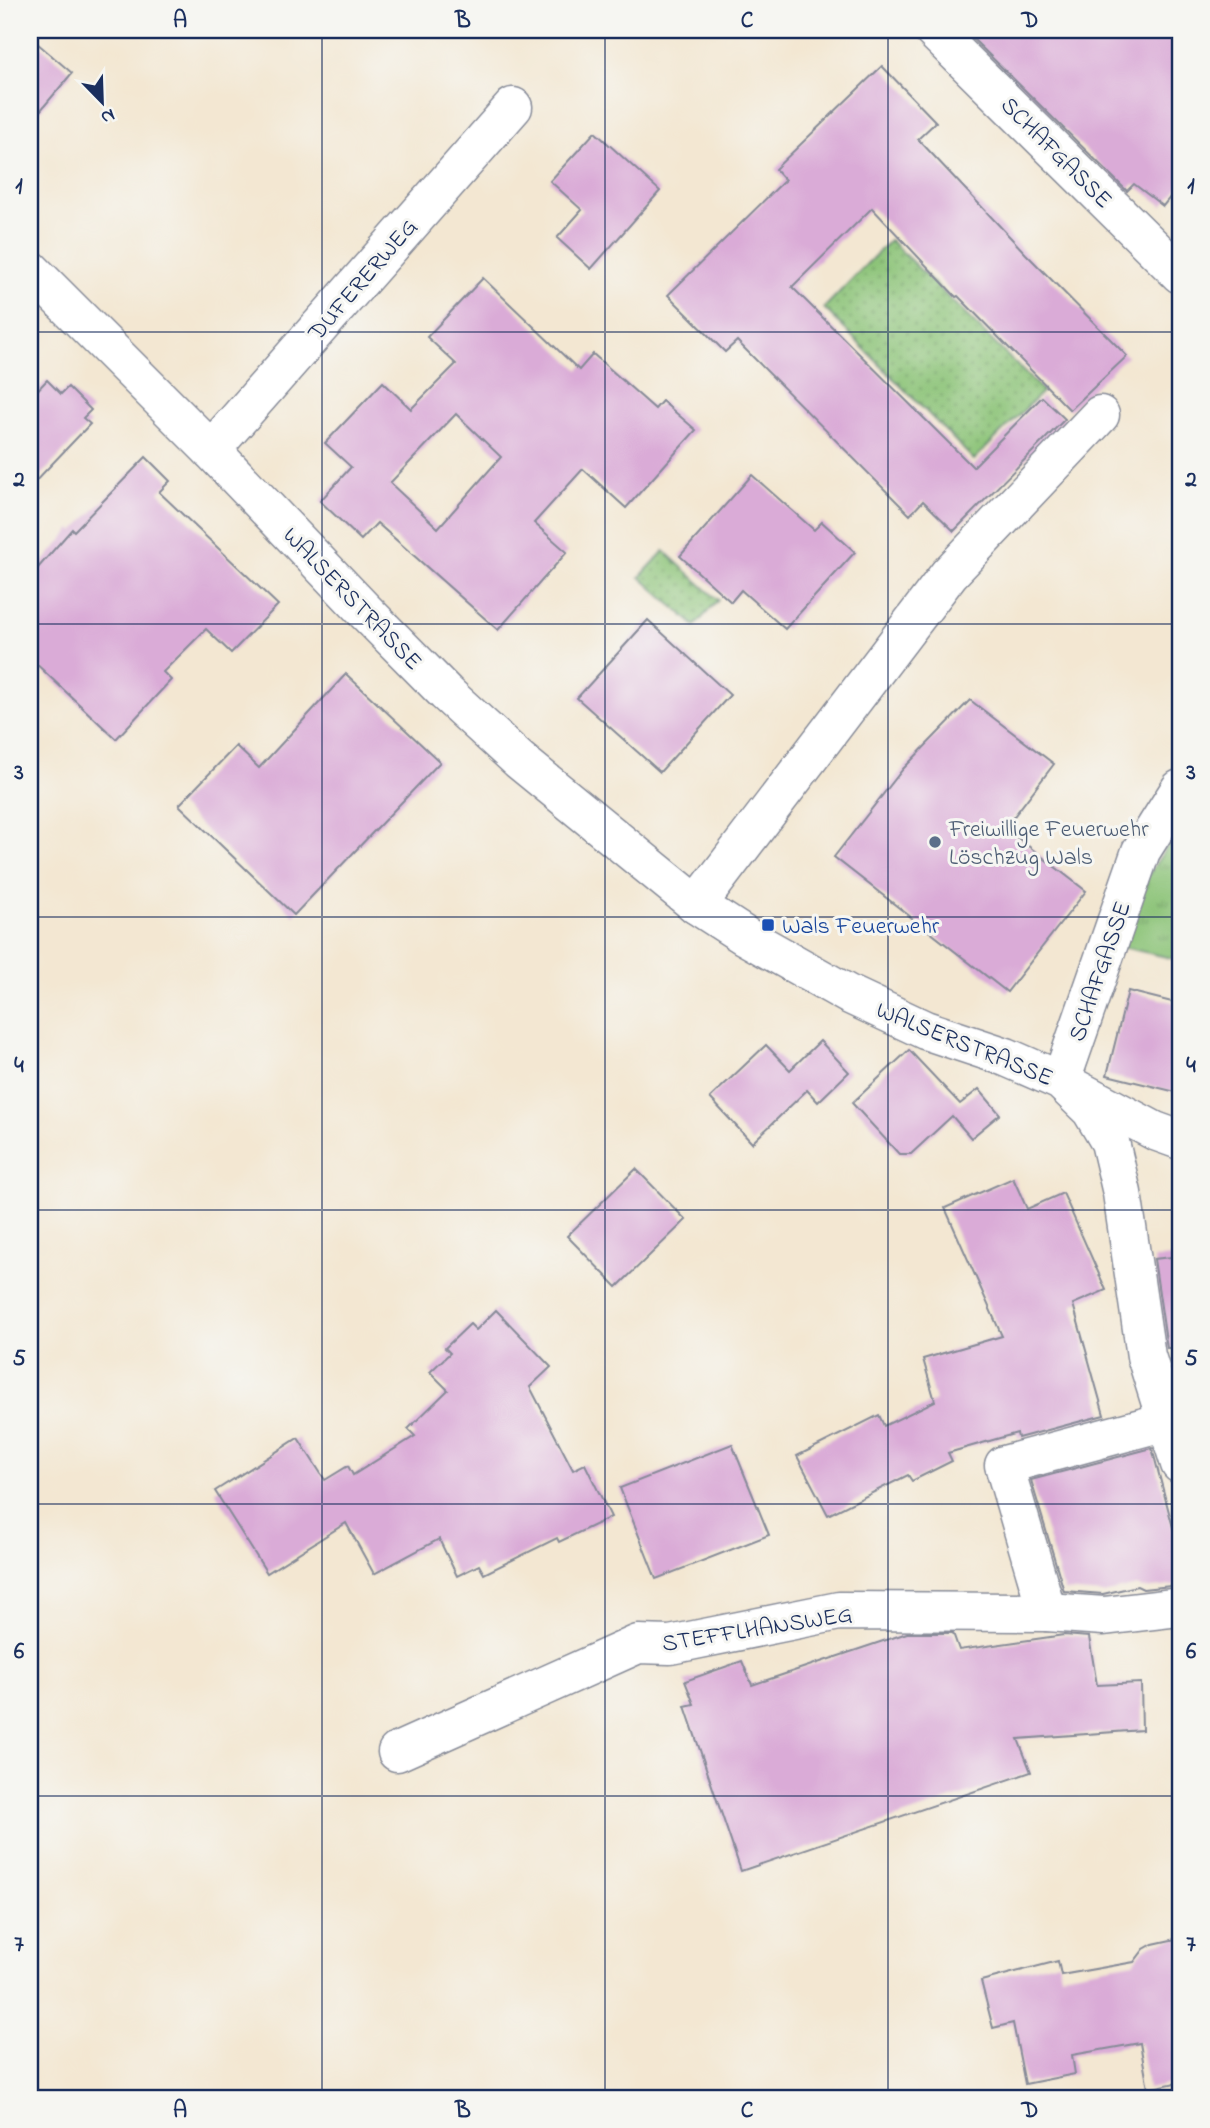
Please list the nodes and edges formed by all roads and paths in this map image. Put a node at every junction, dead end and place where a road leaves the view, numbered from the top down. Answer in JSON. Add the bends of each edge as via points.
{"nodes":[{"id":1,"x":933,"y":30,"type":"edge"},
{"id":2,"x":513,"y":107,"type":"dead end"},
{"id":3,"x":30,"y":269,"type":"edge"},
{"id":4,"x":1180,"y":274,"type":"edge"},
{"id":5,"x":1100,"y":415,"type":"dead end"},
{"id":6,"x":211,"y":450,"type":"junction"},
{"id":7,"x":1180,"y":789,"type":"edge"},
{"id":8,"x":697,"y":905,"type":"junction"},
{"id":9,"x":1061,"y":1081,"type":"junction"},
{"id":10,"x":1180,"y":1140,"type":"edge"},
{"id":11,"x":1167,"y":1421,"type":"junction"},
{"id":12,"x":1180,"y":1464,"type":"edge"},
{"id":13,"x":1180,"y":1607,"type":"edge"},
{"id":14,"x":1047,"y":1612,"type":"junction"},
{"id":15,"x":397,"y":1752,"type":"dead end"}],
"edges":[{"from":1,"to":4,"type":"street","name":"SCHAFGASSE"},
{"from":2,"to":6,"type":"street","name":"DUFERERWEG"},
{"from":3,"to":6,"type":"street","name":"WALSERSTRASSE"},
{"from":5,"to":8,"type":"street","via":[[949,574]]},
{"from":6,"to":8,"type":"street","name":"WALSERSTRASSE","via":[[446,693],[519,760]]},
{"from":7,"to":9,"type":"street","name":"SCHAFGASSE","via":[[1141,851]]},
{"from":8,"to":9,"type":"street","name":"WALSERSTRASSE","via":[[848,994],[925,1030]]},
{"from":9,"to":10,"type":"street"},
{"from":9,"to":11,"type":"street","name":"WALSERSTRASSE","via":[[1091,1110],[1110,1142],[1146,1356]]},
{"from":11,"to":12,"type":"street","name":"WALSERSTRASSE"},
{"from":11,"to":14,"type":"street","via":[[1004,1465]]},
{"from":13,"to":14,"type":"street","name":"STEFFLHANSWEG","via":[[1104,1616]]},
{"from":14,"to":15,"type":"street","name":"STEFFLHANSWEG","via":[[839,1611],[670,1644],[638,1644]]}]}
